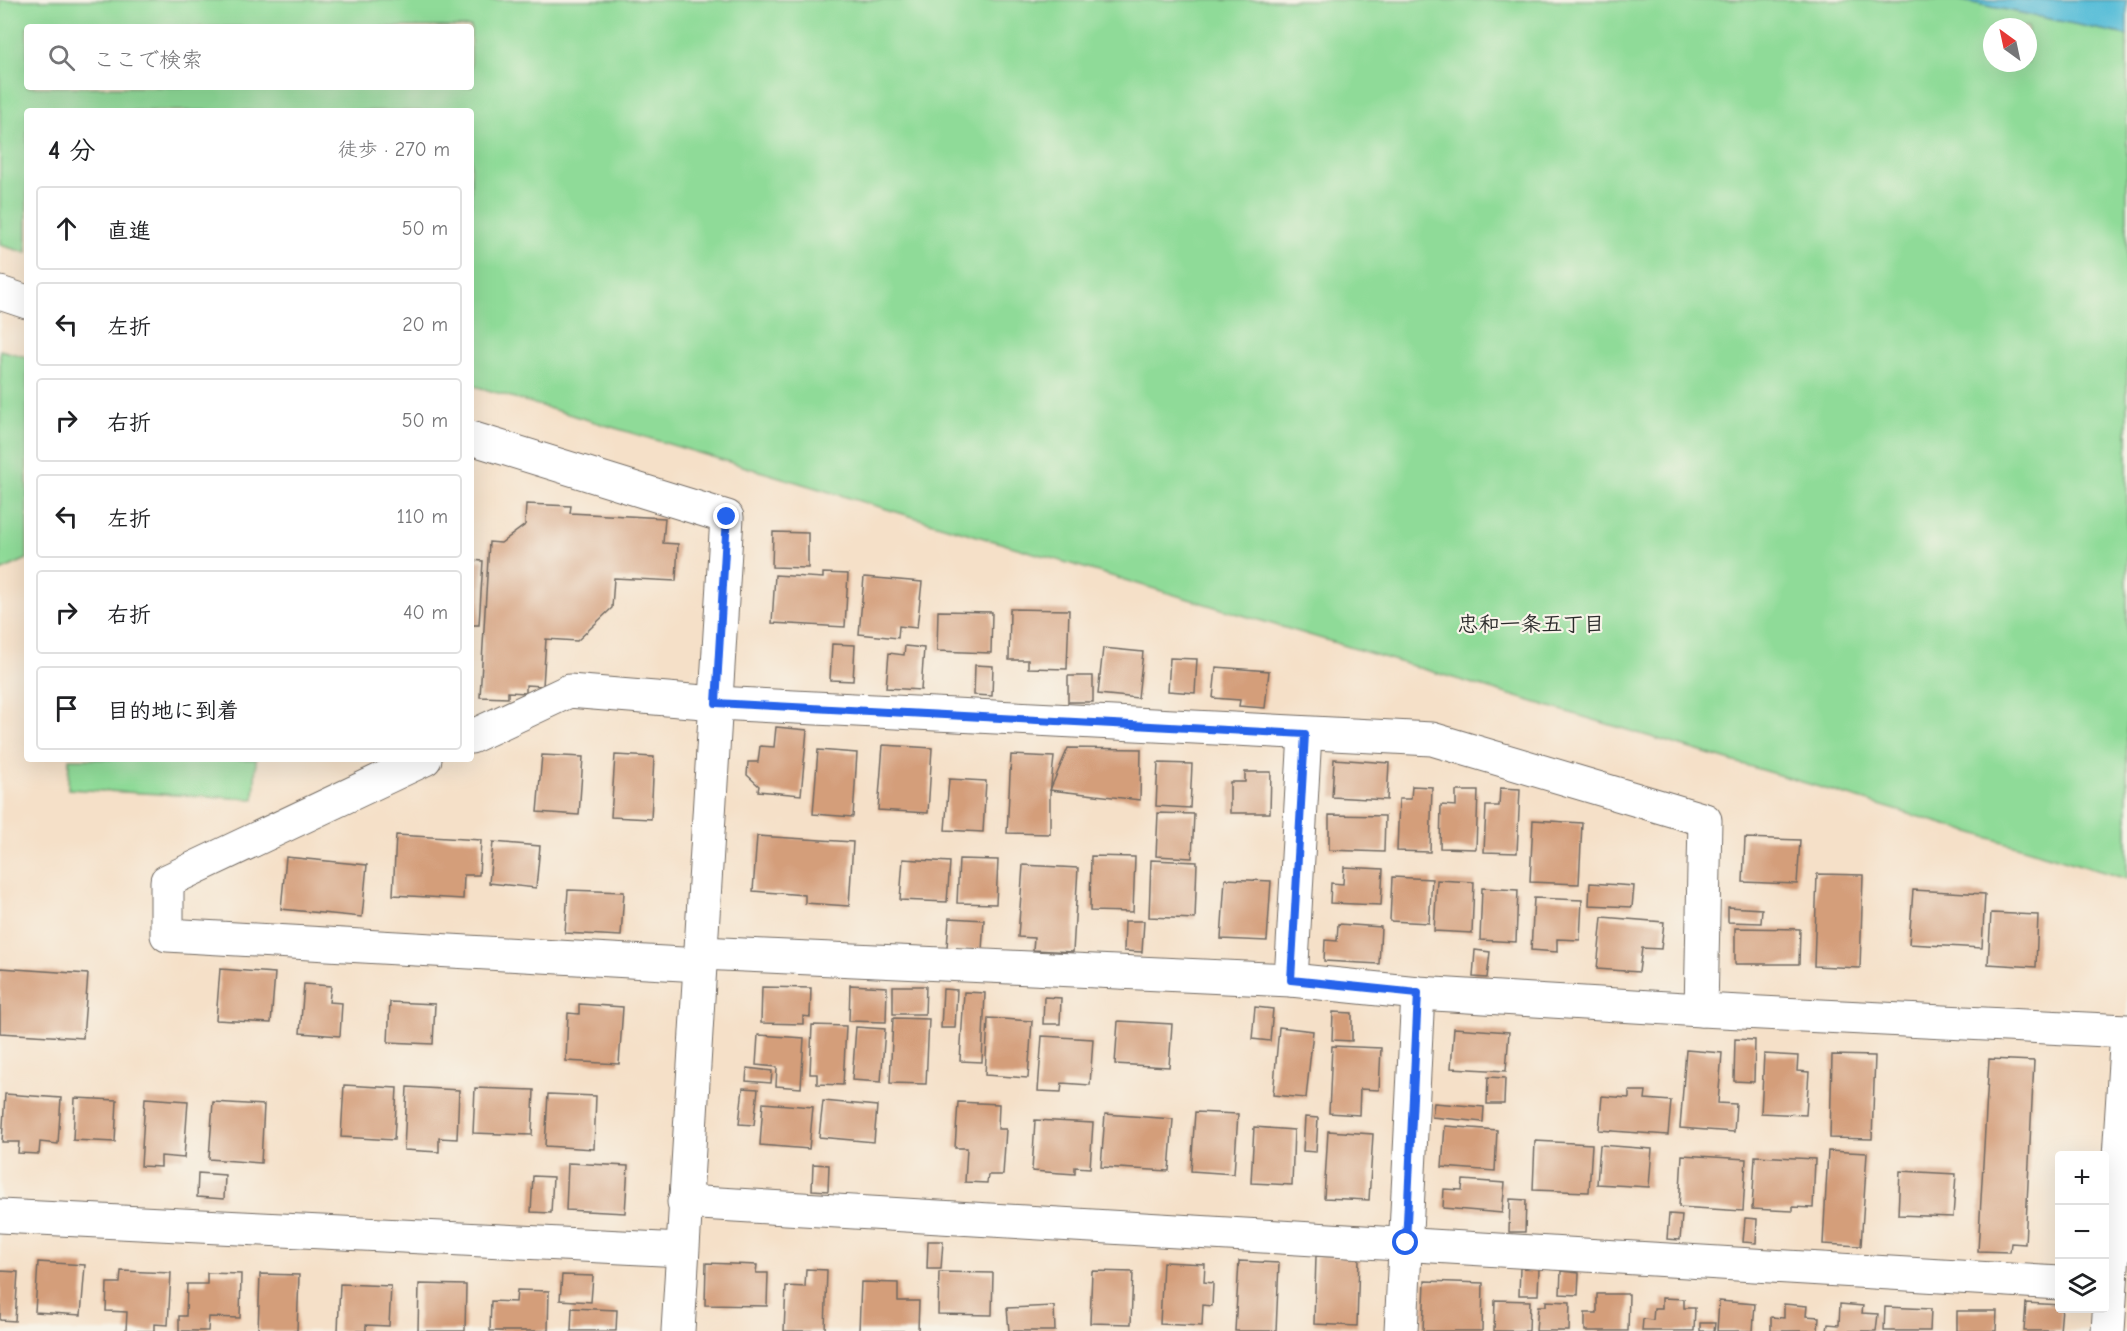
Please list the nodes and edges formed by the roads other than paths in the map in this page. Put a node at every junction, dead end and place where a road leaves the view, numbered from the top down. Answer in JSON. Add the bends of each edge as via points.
{"nodes":[{"id":1,"x":0,"y":293,"type":"edge"},
{"id":2,"x":24,"y":301,"type":"edge"},
{"id":3,"x":474,"y":439,"type":"edge"},
{"id":4,"x":716,"y":703,"type":"junction"},
{"id":5,"x":1305,"y":734,"type":"junction"},
{"id":6,"x":474,"y":736,"type":"edge"},
{"id":7,"x":419,"y":762,"type":"edge"},
{"id":8,"x":700,"y":959,"type":"junction"},
{"id":9,"x":1291,"y":980,"type":"junction"},
{"id":10,"x":1418,"y":993,"type":"junction"},
{"id":11,"x":1701,"y":1010,"type":"junction"},
{"id":12,"x":684,"y":1202,"type":"junction"},
{"id":13,"x":0,"y":1216,"type":"edge"},
{"id":14,"x":1406,"y":1243,"type":"junction"},
{"id":15,"x":682,"y":1250,"type":"junction"},
{"id":16,"x":2055,"y":1283,"type":"edge"},
{"id":17,"x":2114,"y":1286,"type":"edge"},
{"id":18,"x":678,"y":1331,"type":"edge"},
{"id":19,"x":1401,"y":1331,"type":"edge"},
{"id":20,"x":2108,"y":1331,"type":"edge"}],
"edges":[{"from":1,"to":2,"type":"street"},
{"from":3,"to":4,"type":"street","via":[[727,517]]},
{"from":4,"to":5,"type":"street"},
{"from":4,"to":6,"type":"street","via":[[569,691]]},
{"from":4,"to":8,"type":"street"},
{"from":5,"to":9,"type":"street"},
{"from":5,"to":11,"type":"street","via":[[1432,739],[1705,820]]},
{"from":7,"to":8,"type":"street","via":[[167,881],[167,935]]},
{"from":8,"to":9,"type":"street"},
{"from":8,"to":12,"type":"street"},
{"from":9,"to":10,"type":"street"},
{"from":10,"to":11,"type":"street"},
{"from":10,"to":14,"type":"street"},
{"from":11,"to":17,"type":"street","via":[[2127,1031]]},
{"from":12,"to":14,"type":"street"},
{"from":12,"to":15,"type":"street"},
{"from":13,"to":15,"type":"street"},
{"from":14,"to":16,"type":"street"},
{"from":14,"to":19,"type":"street"},
{"from":15,"to":18,"type":"street"},
{"from":17,"to":20,"type":"street"}]}
